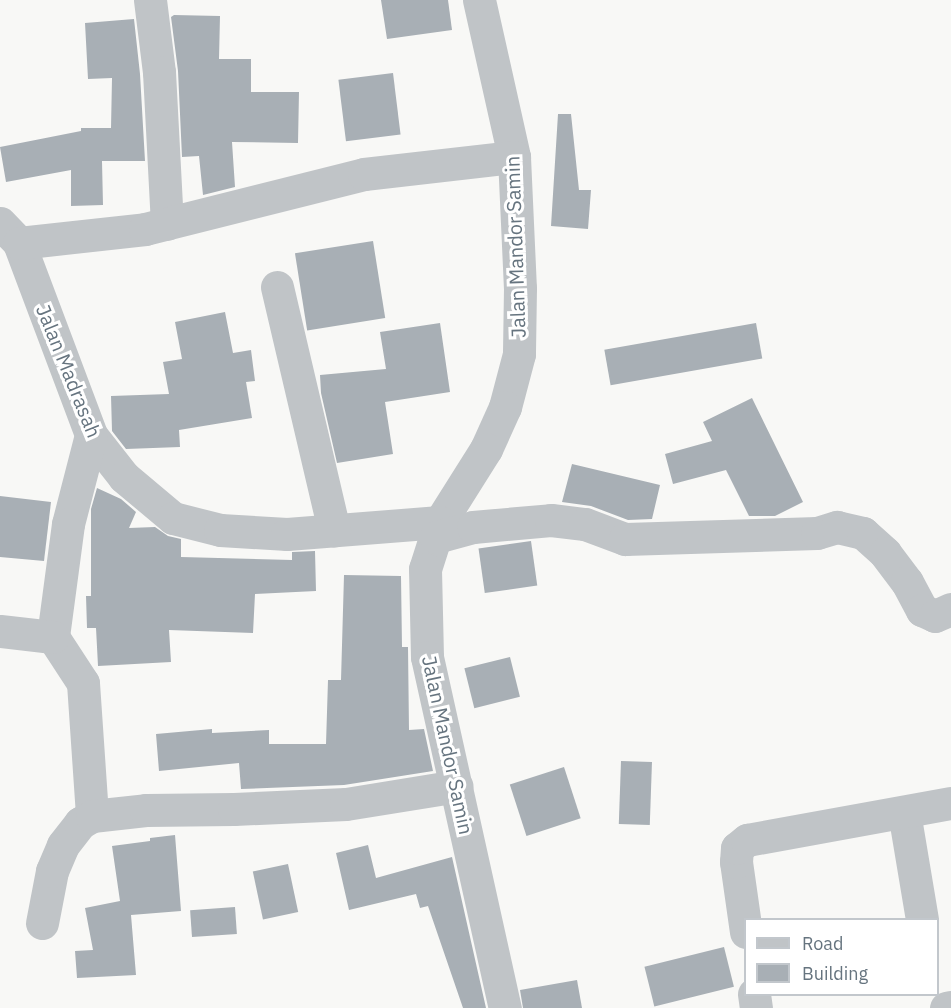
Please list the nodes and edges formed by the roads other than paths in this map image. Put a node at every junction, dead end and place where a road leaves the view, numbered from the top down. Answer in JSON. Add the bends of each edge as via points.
{"nodes":[{"id":1,"x":150,"y":0,"type":"edge"},
{"id":2,"x":479,"y":0,"type":"edge"},
{"id":3,"x":514,"y":157,"type":"junction"},
{"id":4,"x":167,"y":224,"type":"junction"},
{"id":5,"x":9,"y":233,"type":"edge"},
{"id":6,"x":277,"y":287,"type":"dead end"},
{"id":7,"x":91,"y":435,"type":"junction"},
{"id":8,"x":334,"y":530,"type":"junction"},
{"id":9,"x":438,"y":530,"type":"junction"},
{"id":10,"x":951,"y":609,"type":"edge"},
{"id":11,"x":0,"y":631,"type":"edge"},
{"id":12,"x":53,"y":637,"type":"junction"},
{"id":13,"x":457,"y":786,"type":"junction"},
{"id":14,"x":951,"y":803,"type":"edge"},
{"id":15,"x":903,"y":812,"type":"junction"},
{"id":16,"x":92,"y":816,"type":"junction"},
{"id":17,"x":744,"y":918,"type":"edge"},
{"id":18,"x":922,"y":918,"type":"edge"},
{"id":19,"x":42,"y":923,"type":"dead end"},
{"id":20,"x":951,"y":1007,"type":"edge"},
{"id":21,"x":506,"y":1008,"type":"edge"},
{"id":22,"x":946,"y":1008,"type":"edge"}],
"edges":[{"from":1,"to":4,"type":"street","via":[[159,72]]},
{"from":2,"to":3,"type":"street","name":"Jalan Mandor Samin"},
{"from":3,"to":4,"type":"street","via":[[364,174]]},
{"from":3,"to":9,"type":"street","name":"Jalan Mandor Samin","via":[[519,354],[505,407],[486,449]]},
{"from":4,"to":5,"type":"street","via":[[145,229]]},
{"from":5,"to":7,"type":"street","name":"Jalan Madrasah"},
{"from":6,"to":8,"type":"street"},
{"from":7,"to":8,"type":"street","name":"Jalan Madrasah","via":[[124,477],[173,518],[220,530],[287,534]]},
{"from":7,"to":12,"type":"street","via":[[68,524]]},
{"from":8,"to":9,"type":"street","name":"Jalan Madrasah"},
{"from":9,"to":10,"type":"street","name":"Jalan Madrasah","via":[[551,520],[585,524],[625,539],[817,533],[837,527],[863,533],[885,553],[922,610],[935,616]]},
{"from":9,"to":13,"type":"street","name":"Jalan Mandor Samin","via":[[425,569],[427,657]]},
{"from":11,"to":12,"type":"street"},
{"from":12,"to":16,"type":"street","via":[[83,683]]},
{"from":13,"to":16,"type":"street","via":[[346,804],[146,810]]},
{"from":13,"to":21,"type":"street","name":"Jalan Mandor Samin"},
{"from":14,"to":15,"type":"street"},
{"from":15,"to":17,"type":"street","via":[[747,840],[737,848],[736,862]]},
{"from":15,"to":18,"type":"street"},
{"from":16,"to":19,"type":"street","via":[[80,823],[63,845],[52,872]]},
{"from":20,"to":22,"type":"street"}]}
